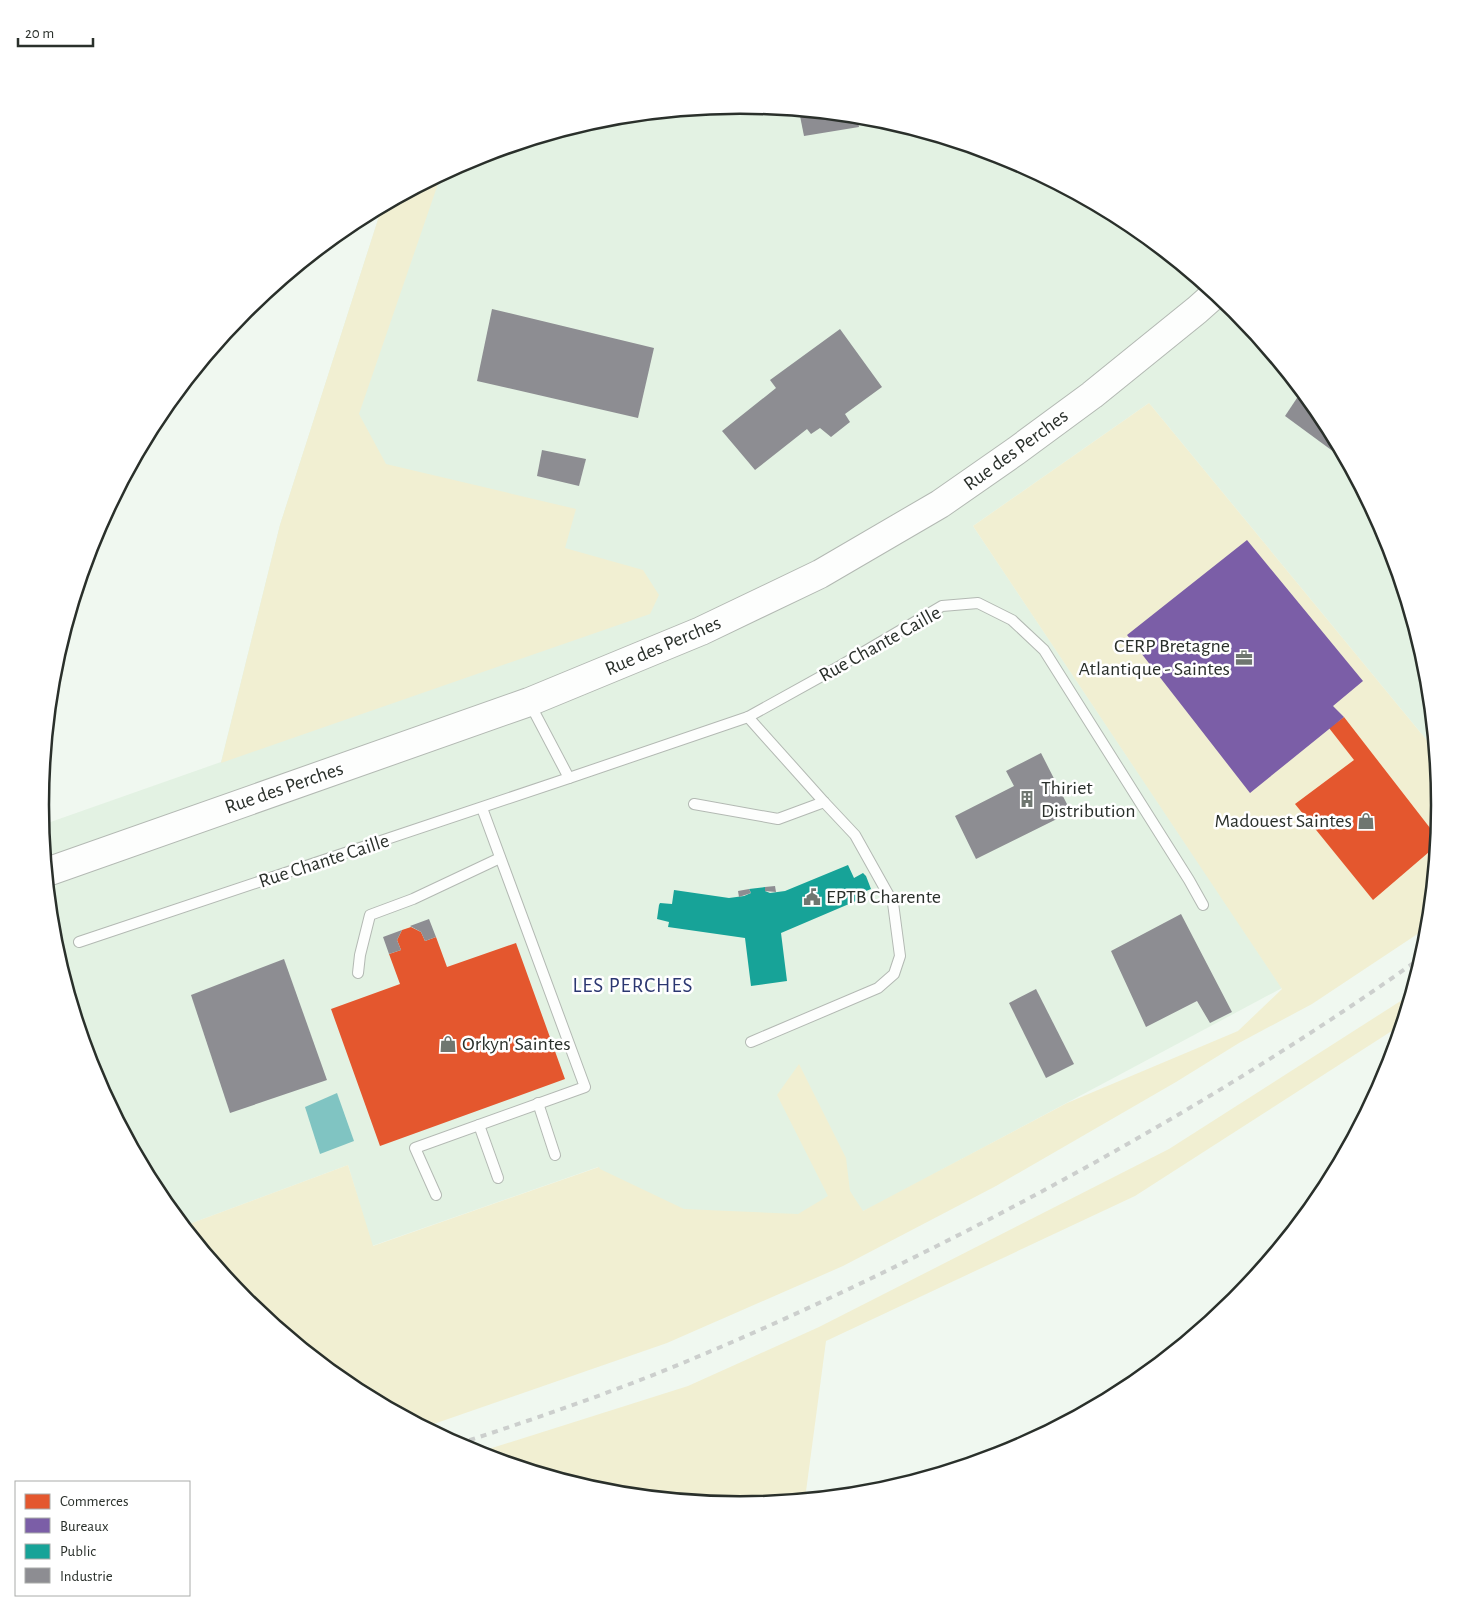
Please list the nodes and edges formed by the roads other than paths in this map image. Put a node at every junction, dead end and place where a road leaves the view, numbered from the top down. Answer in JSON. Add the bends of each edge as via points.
{"nodes":[{"id":1,"x":1210,"y":299,"type":"edge"},
{"id":2,"x":529,"y":702,"type":"junction"},
{"id":3,"x":748,"y":717,"type":"junction"},
{"id":4,"x":568,"y":778,"type":"junction"},
{"id":5,"x":824,"y":802,"type":"junction"},
{"id":6,"x":694,"y":804,"type":"dead end"},
{"id":7,"x":482,"y":808,"type":"junction"},
{"id":8,"x":500,"y":858,"type":"junction"},
{"id":9,"x":52,"y":870,"type":"edge"},
{"id":10,"x":1202,"y":905,"type":"dead end"},
{"id":11,"x":80,"y":942,"type":"dead end"},
{"id":12,"x":358,"y":973,"type":"dead end"},
{"id":13,"x":751,"y":1042,"type":"dead end"},
{"id":14,"x":538,"y":1104,"type":"junction"},
{"id":15,"x":479,"y":1125,"type":"junction"},
{"id":16,"x":556,"y":1155,"type":"dead end"},
{"id":17,"x":498,"y":1178,"type":"dead end"},
{"id":18,"x":436,"y":1195,"type":"dead end"}],
"edges":[{"from":1,"to":2,"type":"street","name":"Rue des Perches","via":[[1092,395],[940,504],[811,578],[702,631]]},
{"from":2,"to":4,"type":"lane"},
{"from":2,"to":9,"type":"street","name":"Rue des Perches"},
{"from":3,"to":4,"type":"lane","name":"Rue Chante Caille"},
{"from":3,"to":5,"type":"lane"},
{"from":3,"to":10,"type":"lane","name":"Rue Chante Caille","via":[[942,606],[978,603],[1012,620],[1044,650]]},
{"from":4,"to":7,"type":"lane","name":"Rue Chante Caille"},
{"from":5,"to":6,"type":"lane","via":[[778,819]]},
{"from":5,"to":13,"type":"lane","via":[[855,835],[893,903],[900,956],[894,974],[878,988]]},
{"from":7,"to":8,"type":"lane"},
{"from":7,"to":11,"type":"lane","name":"Rue Chante Caille"},
{"from":8,"to":12,"type":"lane","via":[[413,899],[370,915]]},
{"from":8,"to":14,"type":"lane","via":[[585,1087]]},
{"from":14,"to":15,"type":"lane"},
{"from":14,"to":16,"type":"lane"},
{"from":15,"to":17,"type":"lane"},
{"from":15,"to":18,"type":"lane","via":[[415,1148]]}]}
